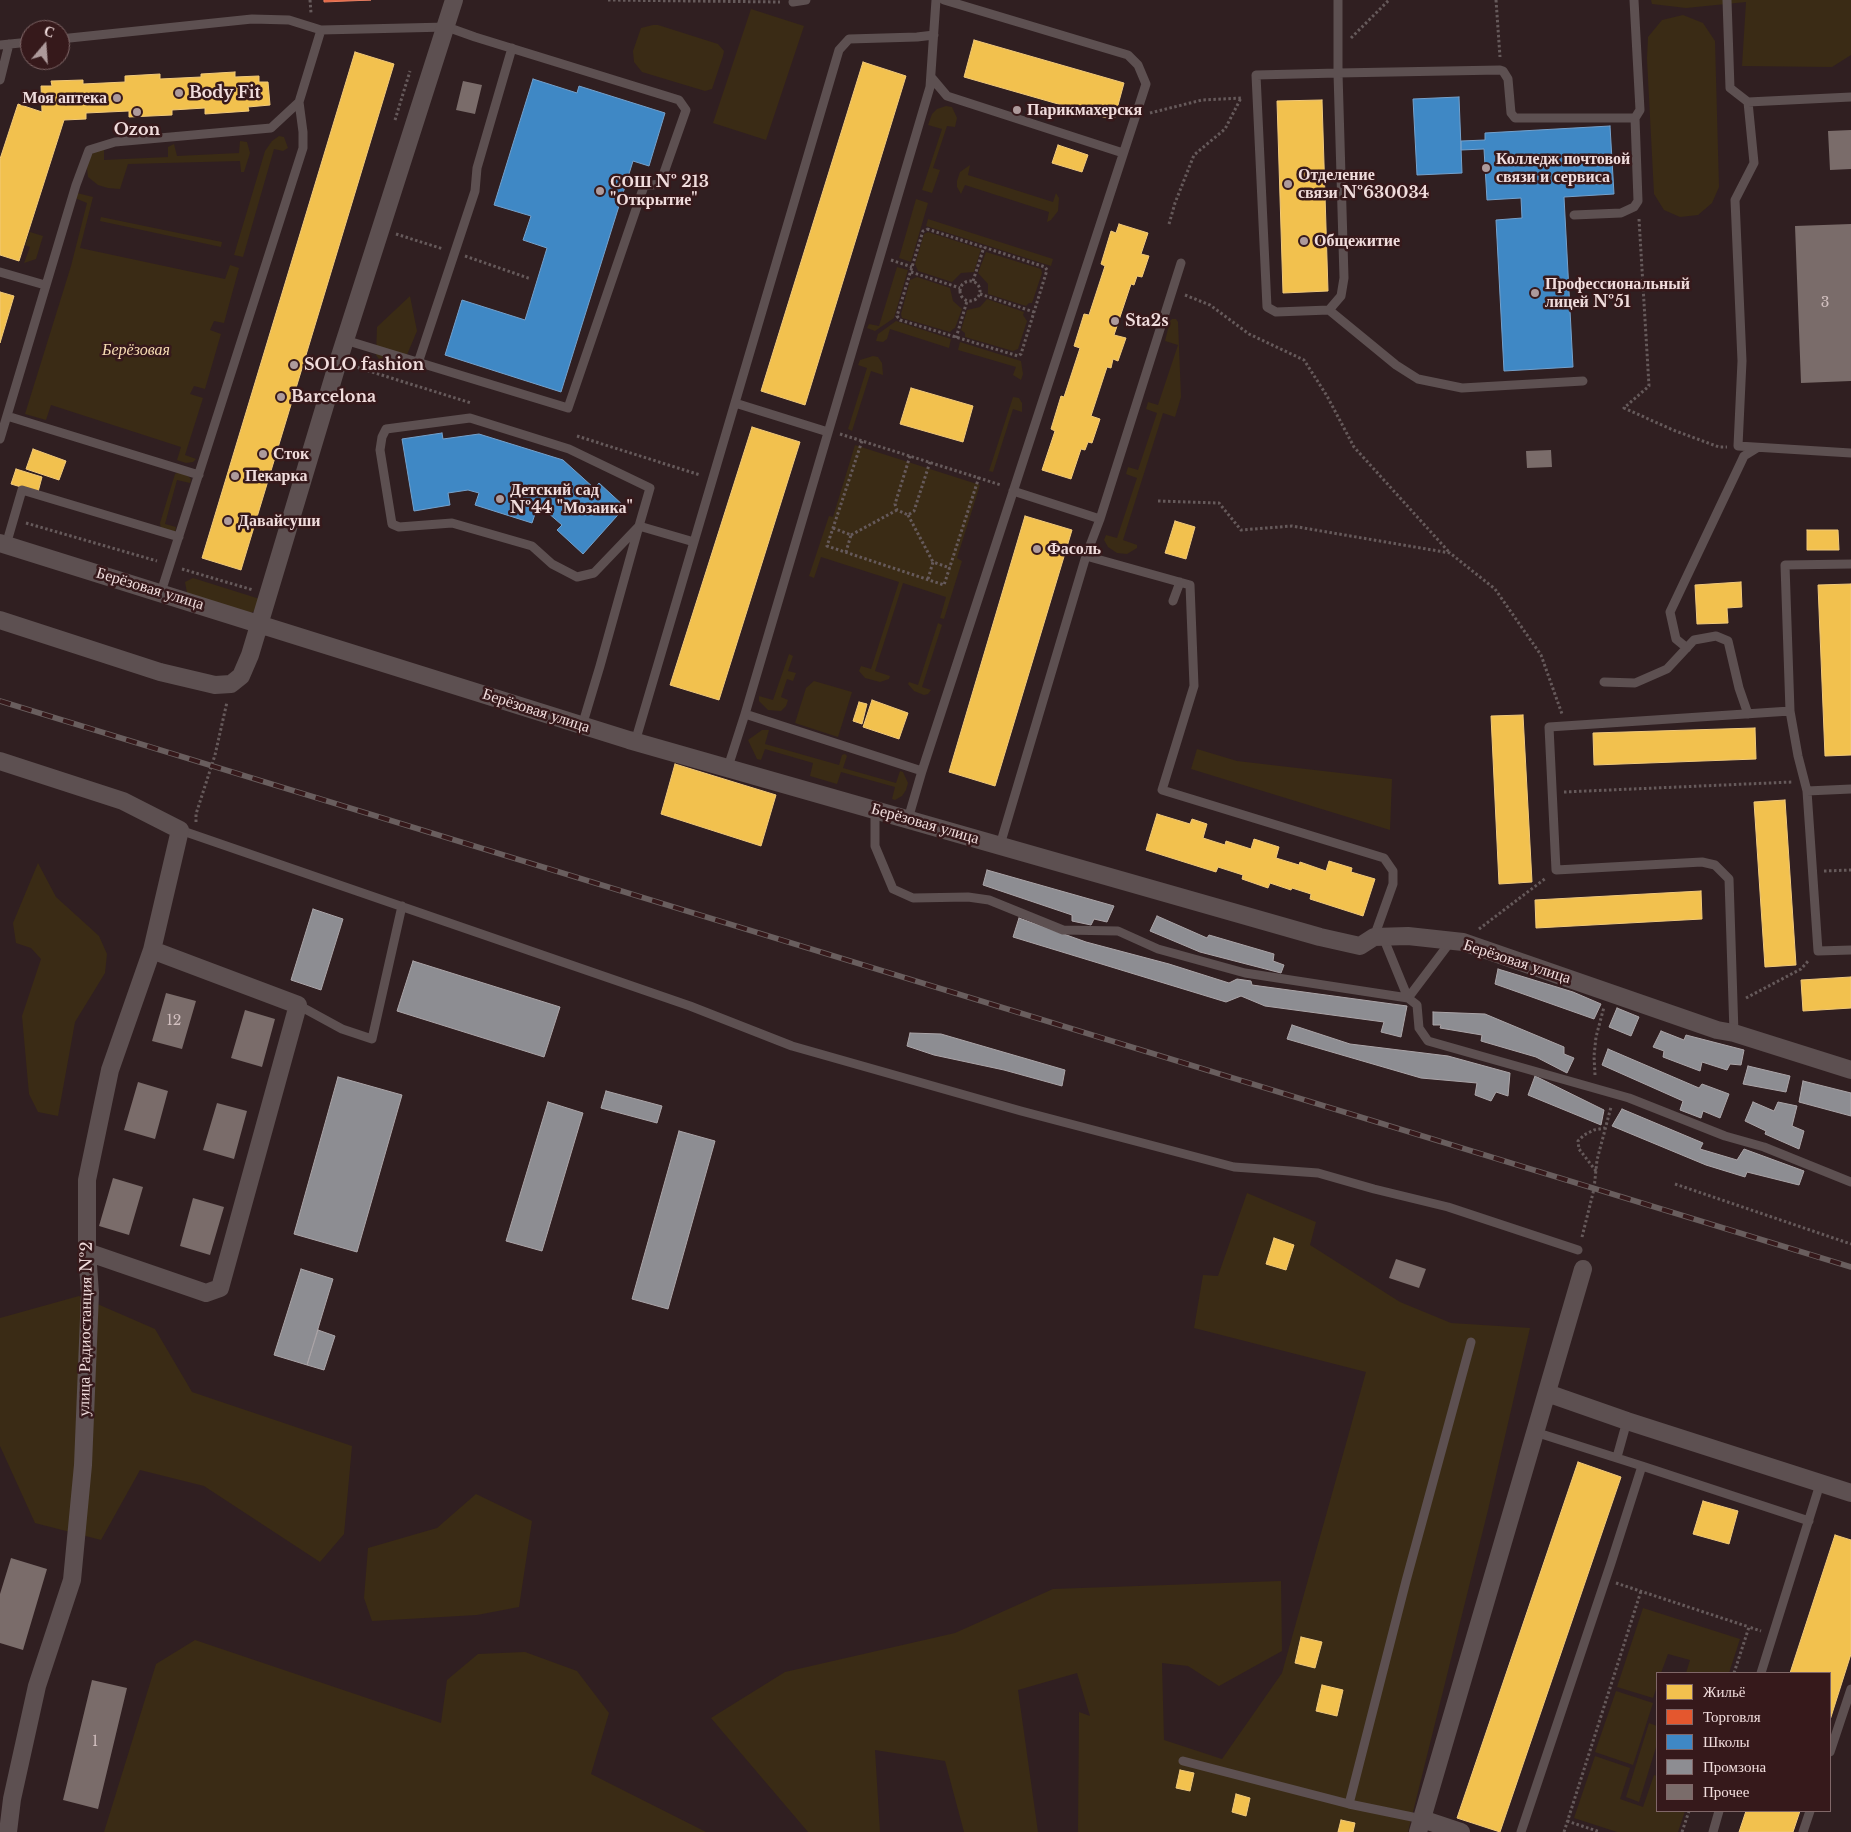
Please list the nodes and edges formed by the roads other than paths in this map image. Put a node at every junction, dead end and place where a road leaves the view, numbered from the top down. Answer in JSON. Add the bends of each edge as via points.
{"nodes":[{"id":1,"x":454,"y":0,"type":"edge"},
{"id":2,"x":806,"y":0,"type":"edge"},
{"id":3,"x":936,"y":0,"type":"edge"},
{"id":4,"x":944,"y":0,"type":"edge"},
{"id":5,"x":1338,"y":0,"type":"edge"},
{"id":6,"x":1634,"y":0,"type":"edge"},
{"id":7,"x":1727,"y":0,"type":"edge"},
{"id":8,"x":793,"y":2,"type":"road end"},
{"id":9,"x":446,"y":27,"type":"junction"},
{"id":10,"x":321,"y":30,"type":"junction"},
{"id":11,"x":934,"y":35,"type":"junction"},
{"id":12,"x":70,"y":38,"type":"edge"},
{"id":13,"x":20,"y":43,"type":"edge"},
{"id":14,"x":5,"y":45,"type":"edge"},
{"id":15,"x":512,"y":48,"type":"junction"},
{"id":16,"x":1338,"y":73,"type":"junction"},
{"id":17,"x":931,"y":77,"type":"junction"},
{"id":18,"x":0,"y":80,"type":"edge"},
{"id":19,"x":1851,"y":97,"type":"edge"},
{"id":20,"x":299,"y":102,"type":"junction"},
{"id":21,"x":1748,"y":102,"type":"junction"},
{"id":22,"x":1635,"y":118,"type":"junction"},
{"id":23,"x":1123,"y":153,"type":"junction"},
{"id":24,"x":1574,"y":215,"type":"dead end"},
{"id":25,"x":1181,"y":263,"type":"dead end"},
{"id":26,"x":0,"y":272,"type":"edge"},
{"id":27,"x":45,"y":285,"type":"junction"},
{"id":28,"x":1329,"y":310,"type":"junction"},
{"id":29,"x":345,"y":340,"type":"junction"},
{"id":30,"x":418,"y":363,"type":"junction"},
{"id":31,"x":1583,"y":381,"type":"dead end"},
{"id":32,"x":735,"y":403,"type":"junction"},
{"id":33,"x":7,"y":416,"type":"junction"},
{"id":34,"x":828,"y":431,"type":"junction"},
{"id":35,"x":0,"y":439,"type":"edge"},
{"id":36,"x":1758,"y":447,"type":"junction"},
{"id":37,"x":1851,"y":453,"type":"edge"},
{"id":38,"x":199,"y":475,"type":"junction"},
{"id":39,"x":1013,"y":490,"type":"junction"},
{"id":40,"x":1100,"y":519,"type":"junction"},
{"id":41,"x":639,"y":526,"type":"junction"},
{"id":42,"x":179,"y":537,"type":"junction"},
{"id":43,"x":694,"y":542,"type":"junction"},
{"id":44,"x":3,"y":544,"type":"edge"},
{"id":45,"x":1086,"y":556,"type":"junction"},
{"id":46,"x":1851,"y":564,"type":"edge"},
{"id":47,"x":1180,"y":582,"type":"junction"},
{"id":48,"x":161,"y":592,"type":"junction"},
{"id":49,"x":1173,"y":600,"type":"dead end"},
{"id":50,"x":0,"y":620,"type":"edge"},
{"id":51,"x":259,"y":623,"type":"junction"},
{"id":52,"x":1687,"y":648,"type":"junction"},
{"id":53,"x":1604,"y":682,"type":"dead end"},
{"id":54,"x":1790,"y":711,"type":"junction"},
{"id":55,"x":745,"y":714,"type":"junction"},
{"id":56,"x":1748,"y":714,"type":"junction"},
{"id":57,"x":582,"y":726,"type":"junction"},
{"id":58,"x":635,"y":742,"type":"junction"},
{"id":59,"x":0,"y":761,"type":"edge"},
{"id":60,"x":728,"y":767,"type":"junction"},
{"id":61,"x":922,"y":771,"type":"junction"},
{"id":62,"x":1851,"y":789,"type":"edge"},
{"id":63,"x":1807,"y":791,"type":"junction"},
{"id":64,"x":876,"y":810,"type":"junction"},
{"id":65,"x":908,"y":819,"type":"junction"},
{"id":66,"x":180,"y":830,"type":"junction"},
{"id":67,"x":1000,"y":846,"type":"junction"},
{"id":68,"x":402,"y":906,"type":"junction"},
{"id":69,"x":1379,"y":937,"type":"junction"},
{"id":70,"x":1457,"y":942,"type":"junction"},
{"id":71,"x":152,"y":950,"type":"junction"},
{"id":72,"x":1851,"y":950,"type":"edge"},
{"id":73,"x":1408,"y":998,"type":"junction"},
{"id":74,"x":298,"y":1005,"type":"junction"},
{"id":75,"x":1734,"y":1033,"type":"junction"},
{"id":76,"x":1851,"y":1070,"type":"edge"},
{"id":77,"x":1851,"y":1182,"type":"edge"},
{"id":78,"x":1578,"y":1250,"type":"road end"},
{"id":79,"x":87,"y":1252,"type":"junction"},
{"id":80,"x":1583,"y":1269,"type":"dead end"},
{"id":81,"x":1471,"y":1342,"type":"dead end"},
{"id":82,"x":1547,"y":1393,"type":"junction"},
{"id":83,"x":1627,"y":1421,"type":"junction"},
{"id":84,"x":1535,"y":1432,"type":"junction"},
{"id":85,"x":1616,"y":1458,"type":"junction"},
{"id":86,"x":1642,"y":1466,"type":"junction"},
{"id":87,"x":1820,"y":1484,"type":"junction"},
{"id":88,"x":1851,"y":1493,"type":"edge"},
{"id":89,"x":1809,"y":1521,"type":"junction"},
{"id":90,"x":1761,"y":1672,"type":"edge"},
{"id":91,"x":1851,"y":1689,"type":"edge"},
{"id":92,"x":1831,"y":1749,"type":"edge"},
{"id":93,"x":1183,"y":1761,"type":"dead end"},
{"id":94,"x":1349,"y":1804,"type":"junction"},
{"id":95,"x":1719,"y":1812,"type":"edge"},
{"id":96,"x":1810,"y":1812,"type":"edge"},
{"id":97,"x":1420,"y":1826,"type":"edge"},
{"id":98,"x":5,"y":1828,"type":"edge"},
{"id":99,"x":1460,"y":1832,"type":"edge"},
{"id":100,"x":1521,"y":1832,"type":"edge"},
{"id":101,"x":1713,"y":1832,"type":"edge"},
{"id":102,"x":1803,"y":1832,"type":"edge"}],
"edges":[{"from":1,"to":9,"type":"street"},
{"from":2,"to":8,"type":"lane"},
{"from":3,"to":11,"type":"lane"},
{"from":4,"to":23,"type":"lane","via":[[1128,55],[1138,65],[1146,84]]},
{"from":5,"to":16,"type":"lane"},
{"from":6,"to":22,"type":"lane","via":[[1640,110]]},
{"from":7,"to":21,"type":"lane","via":[[1730,88]]},
{"from":9,"to":10,"type":"lane"},
{"from":9,"to":15,"type":"lane"},
{"from":9,"to":29,"type":"street"},
{"from":10,"to":12,"type":"lane","via":[[290,20],[252,19]]},
{"from":10,"to":20,"type":"lane"},
{"from":11,"to":17,"type":"lane"},
{"from":11,"to":32,"type":"lane","via":[[849,39],[840,50]]},
{"from":13,"to":14,"type":"lane"},
{"from":14,"to":18,"type":"lane"},
{"from":15,"to":30,"type":"lane","via":[[477,168],[475,191]]},
{"from":15,"to":30,"type":"lane","via":[[679,100],[686,110],[660,184],[644,186],[568,408]]},
{"from":16,"to":22,"type":"lane","via":[[1500,70],[1508,79],[1515,118]]},
{"from":16,"to":28,"type":"lane","via":[[1344,278],[1341,296]]},
{"from":16,"to":28,"type":"lane","via":[[1256,75],[1267,307],[1276,312]]},
{"from":17,"to":23,"type":"lane","via":[[947,96]]},
{"from":17,"to":34,"type":"lane"},
{"from":19,"to":21,"type":"lane"},
{"from":20,"to":27,"type":"lane","via":[[271,128],[115,142],[89,150]]},
{"from":20,"to":38,"type":"lane","via":[[303,148]]},
{"from":21,"to":36,"type":"lane","via":[[1754,163],[1735,200],[1742,362],[1738,446]]},
{"from":22,"to":24,"type":"lane","via":[[1638,200],[1634,207],[1621,212]]},
{"from":23,"to":39,"type":"lane"},
{"from":25,"to":40,"type":"lane"},
{"from":26,"to":27,"type":"lane"},
{"from":27,"to":33,"type":"lane"},
{"from":28,"to":31,"type":"lane","via":[[1418,379],[1462,388]]},
{"from":29,"to":30,"type":"lane"},
{"from":29,"to":51,"type":"street"},
{"from":32,"to":34,"type":"lane"},
{"from":32,"to":43,"type":"lane"},
{"from":33,"to":35,"type":"lane"},
{"from":33,"to":38,"type":"lane"},
{"from":34,"to":55,"type":"lane"},
{"from":36,"to":37,"type":"lane"},
{"from":36,"to":52,"type":"lane","via":[[1744,456],[1670,612],[1676,639]]},
{"from":38,"to":42,"type":"lane"},
{"from":39,"to":40,"type":"lane"},
{"from":39,"to":61,"type":"lane"},
{"from":40,"to":45,"type":"lane"},
{"from":41,"to":41,"type":"lane","via":[[650,488],[569,449],[470,418],[386,429],[382,437],[380,450],[392,524],[399,527],[452,523],[532,546],[552,564],[577,577],[594,574]]},
{"from":41,"to":43,"type":"lane"},
{"from":41,"to":57,"type":"lane"},
{"from":42,"to":44,"type":"lane","via":[[22,490]]},
{"from":42,"to":48,"type":"lane"},
{"from":43,"to":58,"type":"lane"},
{"from":44,"to":48,"type":"street","name":"Берёзовая улица"},
{"from":45,"to":47,"type":"lane"},
{"from":45,"to":67,"type":"lane"},
{"from":46,"to":54,"type":"lane","via":[[1785,565]]},
{"from":47,"to":49,"type":"lane"},
{"from":47,"to":69,"type":"lane","via":[[1190,585],[1194,686],[1162,790],[1384,858],[1393,871],[1393,884]]},
{"from":48,"to":51,"type":"street","name":"Берёзовая улица"},
{"from":50,"to":51,"type":"street","via":[[160,672],[215,685],[231,684],[241,676]]},
{"from":51,"to":57,"type":"street","name":"Берёзовая улица"},
{"from":52,"to":53,"type":"lane","via":[[1667,669],[1635,683]]},
{"from":52,"to":56,"type":"lane","via":[[1694,640],[1716,636],[1728,642]]},
{"from":54,"to":56,"type":"lane"},
{"from":54,"to":63,"type":"lane"},
{"from":55,"to":60,"type":"lane"},
{"from":55,"to":61,"type":"lane"},
{"from":56,"to":75,"type":"lane","via":[[1549,727],[1556,870],[1702,862],[1715,865],[1729,879]]},
{"from":57,"to":58,"type":"street","name":"Берёзовая улица"},
{"from":58,"to":60,"type":"street","name":"Берёзовая улица"},
{"from":59,"to":66,"type":"street","via":[[123,801]]},
{"from":60,"to":64,"type":"street","name":"Берёзовая улица"},
{"from":61,"to":65,"type":"lane"},
{"from":62,"to":63,"type":"lane"},
{"from":63,"to":72,"type":"lane","via":[[1818,951]]},
{"from":64,"to":65,"type":"street","name":"Берёзовая улица"},
{"from":64,"to":73,"type":"lane","via":[[875,846],[893,889],[913,898],[968,896],[989,900],[1063,930],[1118,931],[1158,949],[1245,974]]},
{"from":65,"to":67,"type":"street","name":"Берёзовая улица"},
{"from":66,"to":68,"type":"lane"},
{"from":66,"to":71,"type":"street","name":"улица Радиостанция №2"},
{"from":67,"to":69,"type":"street","name":"Берёзовая улица","via":[[1320,937],[1360,946]]},
{"from":68,"to":74,"type":"lane","via":[[372,1039],[342,1029]]},
{"from":68,"to":78,"type":"lane","via":[[690,1006],[792,1046],[1234,1167],[1318,1173],[1448,1207]]},
{"from":69,"to":70,"type":"street","name":"Берёзовая улица","via":[[1408,936]]},
{"from":69,"to":73,"type":"lane"},
{"from":70,"to":73,"type":"lane"},
{"from":70,"to":75,"type":"street","name":"Берёзовая улица"},
{"from":71,"to":74,"type":"street"},
{"from":71,"to":79,"type":"street","name":"улица Радиостанция №2","via":[[110,1070],[87,1180]]},
{"from":73,"to":77,"type":"lane","via":[[1417,1005],[1419,1028],[1428,1040],[1629,1098]]},
{"from":74,"to":79,"type":"street","via":[[220,1288],[206,1293]]},
{"from":75,"to":76,"type":"street","name":"Берёзовая улица"},
{"from":79,"to":98,"type":"street","name":"улица Радиостанция №2","via":[[90,1293],[83,1465],[72,1580],[37,1686]]},
{"from":80,"to":82,"type":"street"},
{"from":81,"to":94,"type":"lane"},
{"from":82,"to":83,"type":"street"},
{"from":82,"to":84,"type":"street"},
{"from":83,"to":85,"type":"lane"},
{"from":83,"to":87,"type":"street"},
{"from":84,"to":85,"type":"lane"},
{"from":84,"to":97,"type":"street"},
{"from":85,"to":86,"type":"lane"},
{"from":86,"to":89,"type":"lane"},
{"from":86,"to":100,"type":"lane"},
{"from":87,"to":88,"type":"street"},
{"from":87,"to":89,"type":"lane"},
{"from":89,"to":90,"type":"lane"},
{"from":91,"to":92,"type":"lane"},
{"from":93,"to":94,"type":"lane"},
{"from":94,"to":97,"type":"lane"},
{"from":95,"to":101,"type":"lane"},
{"from":96,"to":102,"type":"lane"},
{"from":97,"to":99,"type":"street"}]}
